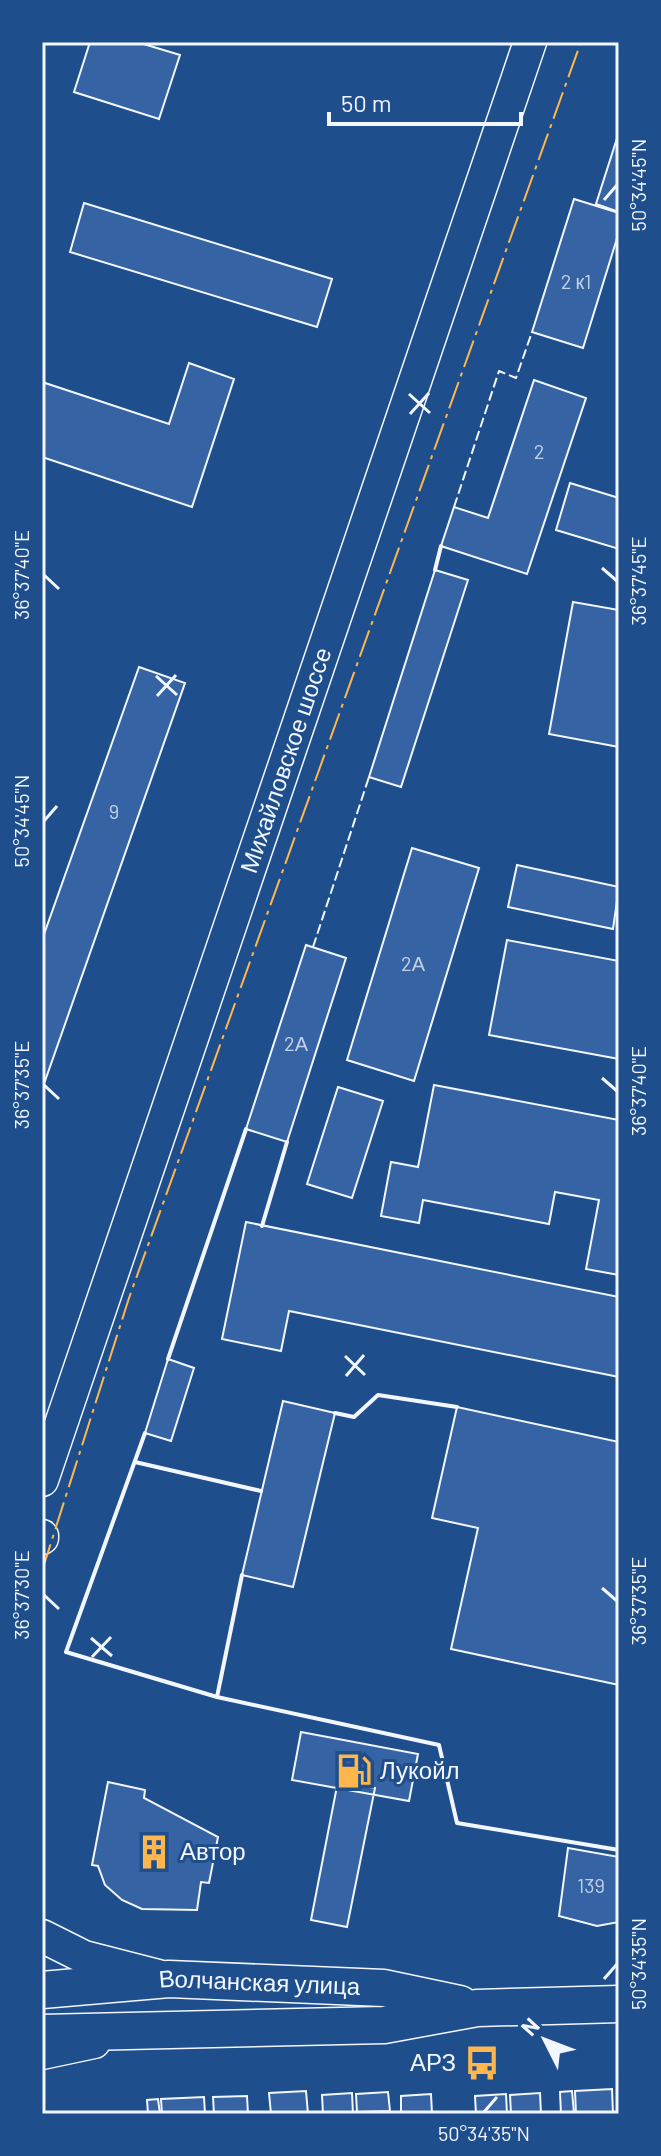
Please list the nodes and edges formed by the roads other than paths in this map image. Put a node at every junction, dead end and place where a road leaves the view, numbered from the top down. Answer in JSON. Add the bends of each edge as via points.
{"nodes":[{"id":1,"x":530,"y":42,"type":"edge"},
{"id":2,"x":42,"y":1480,"type":"edge"},
{"id":3,"x":42,"y":1936,"type":"edge"},
{"id":4,"x":169,"y":1979,"type":"junction"},
{"id":5,"x":42,"y":1990,"type":"edge"},
{"id":6,"x":619,"y":2004,"type":"edge"},
{"id":7,"x":477,"y":2008,"type":"junction"},
{"id":8,"x":151,"y":2030,"type":"junction"},
{"id":9,"x":42,"y":2033,"type":"edge"},
{"id":10,"x":42,"y":2053,"type":"edge"}],
"edges":[{"from":1,"to":2,"type":"main road","name":"Михайловское шоссе"},
{"from":3,"to":4,"type":"main road","via":[[84,1957]]},
{"from":4,"to":5,"type":"main road","name":"Волчанская улица"},
{"from":4,"to":7,"type":"main road","name":"Волчанская улица","via":[[384,1988]]},
{"from":6,"to":7,"type":"main road","name":"Волчанская улица"},
{"from":7,"to":8,"type":"main road","name":"Волчанская улица","via":[[384,2025]]},
{"from":8,"to":9,"type":"main road","name":"Волчанская улица"},
{"from":8,"to":10,"type":"main road"}]}
